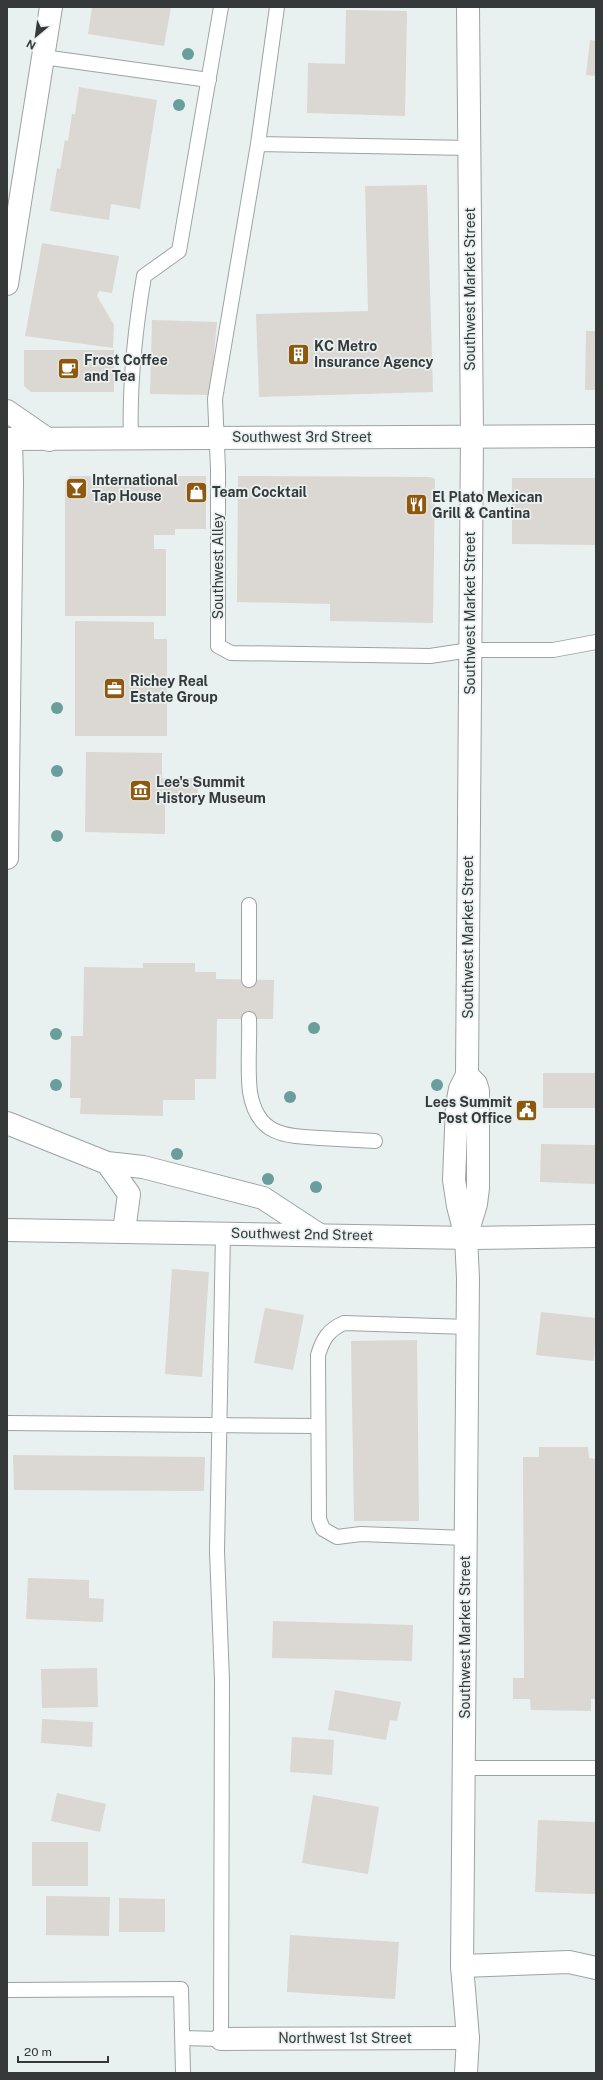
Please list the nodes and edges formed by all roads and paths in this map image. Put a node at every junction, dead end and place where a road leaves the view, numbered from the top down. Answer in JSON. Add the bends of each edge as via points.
{"nodes":[{"id":1,"x":51,"y":7,"type":"edge"},
{"id":2,"x":221,"y":7,"type":"edge"},
{"id":3,"x":277,"y":7,"type":"edge"},
{"id":4,"x":468,"y":7,"type":"edge"},
{"id":5,"x":43,"y":57,"type":"junction"},
{"id":6,"x":210,"y":80,"type":"junction"},
{"id":7,"x":258,"y":144,"type":"junction"},
{"id":8,"x":469,"y":148,"type":"junction"},
{"id":9,"x":7,"y":284,"type":"edge"},
{"id":10,"x":7,"y":411,"type":"edge"},
{"id":11,"x":472,"y":436,"type":"junction"},
{"id":12,"x":596,"y":436,"type":"edge"},
{"id":13,"x":217,"y":438,"type":"junction"},
{"id":14,"x":9,"y":439,"type":"edge"},
{"id":15,"x":131,"y":439,"type":"junction"},
{"id":16,"x":49,"y":440,"type":"junction"},
{"id":17,"x":596,"y":642,"type":"edge"},
{"id":18,"x":470,"y":650,"type":"junction"},
{"id":19,"x":7,"y":858,"type":"edge"},
{"id":20,"x":249,"y":905,"type":"dead end"},
{"id":21,"x":249,"y":980,"type":"dead end"},
{"id":22,"x":249,"y":1019,"type":"dead end"},
{"id":23,"x":7,"y":1123,"type":"edge"},
{"id":24,"x":375,"y":1141,"type":"dead end"},
{"id":25,"x":107,"y":1163,"type":"junction"},
{"id":26,"x":7,"y":1230,"type":"edge"},
{"id":27,"x":124,"y":1231,"type":"junction"},
{"id":28,"x":223,"y":1233,"type":"junction"},
{"id":29,"x":318,"y":1234,"type":"junction"},
{"id":30,"x":596,"y":1236,"type":"edge"},
{"id":31,"x":466,"y":1237,"type":"junction"},
{"id":32,"x":468,"y":1327,"type":"junction"},
{"id":33,"x":7,"y":1423,"type":"edge"},
{"id":34,"x":219,"y":1425,"type":"junction"},
{"id":35,"x":318,"y":1426,"type":"junction"},
{"id":36,"x":466,"y":1538,"type":"junction"},
{"id":37,"x":464,"y":1768,"type":"junction"},
{"id":38,"x":596,"y":1768,"type":"edge"},
{"id":39,"x":462,"y":1966,"type":"junction"},
{"id":40,"x":596,"y":1968,"type":"edge"},
{"id":41,"x":7,"y":1990,"type":"edge"},
{"id":42,"x":182,"y":2038,"type":"junction"},
{"id":43,"x":222,"y":2038,"type":"junction"},
{"id":44,"x":468,"y":2038,"type":"junction"},
{"id":45,"x":183,"y":2073,"type":"edge"},
{"id":46,"x":466,"y":2073,"type":"edge"}],
"edges":[{"from":1,"to":5,"type":"street"},
{"from":2,"to":6,"type":"lane"},
{"from":3,"to":7,"type":"lane","name":"Southwest Alley"},
{"from":4,"to":8,"type":"street","name":"Southwest Market Street"},
{"from":5,"to":6,"type":"lane"},
{"from":5,"to":9,"type":"street"},
{"from":6,"to":15,"type":"lane","via":[[179,251],[144,276],[135,330],[130,402]]},
{"from":7,"to":8,"type":"lane"},
{"from":7,"to":13,"type":"lane","name":"Southwest Alley","via":[[215,399]]},
{"from":8,"to":11,"type":"street","name":"Southwest Market Street"},
{"from":10,"to":16,"type":"street"},
{"from":11,"to":12,"type":"street","name":"Southwest 3rd Street"},
{"from":11,"to":13,"type":"street","name":"Southwest 3rd Street"},
{"from":11,"to":18,"type":"street","name":"Southwest Market Street"},
{"from":13,"to":15,"type":"street","name":"Southwest 3rd Street"},
{"from":13,"to":18,"type":"lane","name":"Southwest Alley","via":[[218,646],[231,653],[422,656]]},
{"from":14,"to":16,"type":"street","name":"Southwest 3rd Street"},
{"from":14,"to":19,"type":"street","via":[[12,482]]},
{"from":15,"to":16,"type":"street","name":"Southwest 3rd Street"},
{"from":17,"to":18,"type":"lane","via":[[553,650]]},
{"from":18,"to":31,"type":"street","name":"Southwest Market Street","via":[[467,1075],[460,1089],[457,1105],[454,1180]]},
{"from":20,"to":21,"type":"lane"},
{"from":22,"to":24,"type":"lane","via":[[250,1091],[257,1116],[265,1125],[290,1137]]},
{"from":23,"to":25,"type":"street"},
{"from":25,"to":27,"type":"street","via":[[129,1194]]},
{"from":25,"to":29,"type":"street","via":[[143,1167],[263,1198]]},
{"from":26,"to":27,"type":"street","name":"Southwest 2nd Street"},
{"from":27,"to":28,"type":"street","name":"Southwest 2nd Street"},
{"from":28,"to":29,"type":"street","name":"Southwest 2nd Street"},
{"from":28,"to":34,"type":"lane"},
{"from":29,"to":31,"type":"street","name":"Southwest 2nd Street"},
{"from":30,"to":31,"type":"street","name":"Southwest 2nd Street"},
{"from":31,"to":32,"type":"street","name":"Southwest Market Street"},
{"from":32,"to":35,"type":"lane","via":[[344,1324],[334,1327],[324,1338],[318,1355]]},
{"from":32,"to":36,"type":"street","name":"Southwest Market Street"},
{"from":33,"to":34,"type":"lane"},
{"from":34,"to":35,"type":"lane"},
{"from":34,"to":43,"type":"lane","via":[[217,1551],[222,1680]]},
{"from":35,"to":36,"type":"lane","via":[[319,1519],[323,1529],[337,1537],[361,1534]]},
{"from":36,"to":37,"type":"street","name":"Southwest Market Street"},
{"from":37,"to":38,"type":"lane"},
{"from":37,"to":39,"type":"street","name":"Southwest Market Street"},
{"from":39,"to":40,"type":"street","via":[[569,1962]]},
{"from":39,"to":44,"type":"street","name":"Southwest Market Street"},
{"from":41,"to":42,"type":"lane","via":[[181,1989]]},
{"from":42,"to":43,"type":"lane"},
{"from":42,"to":45,"type":"lane"},
{"from":43,"to":44,"type":"street","name":"Northwest 1st Street"},
{"from":44,"to":46,"type":"street","name":"Southwest Market Street"}]}
